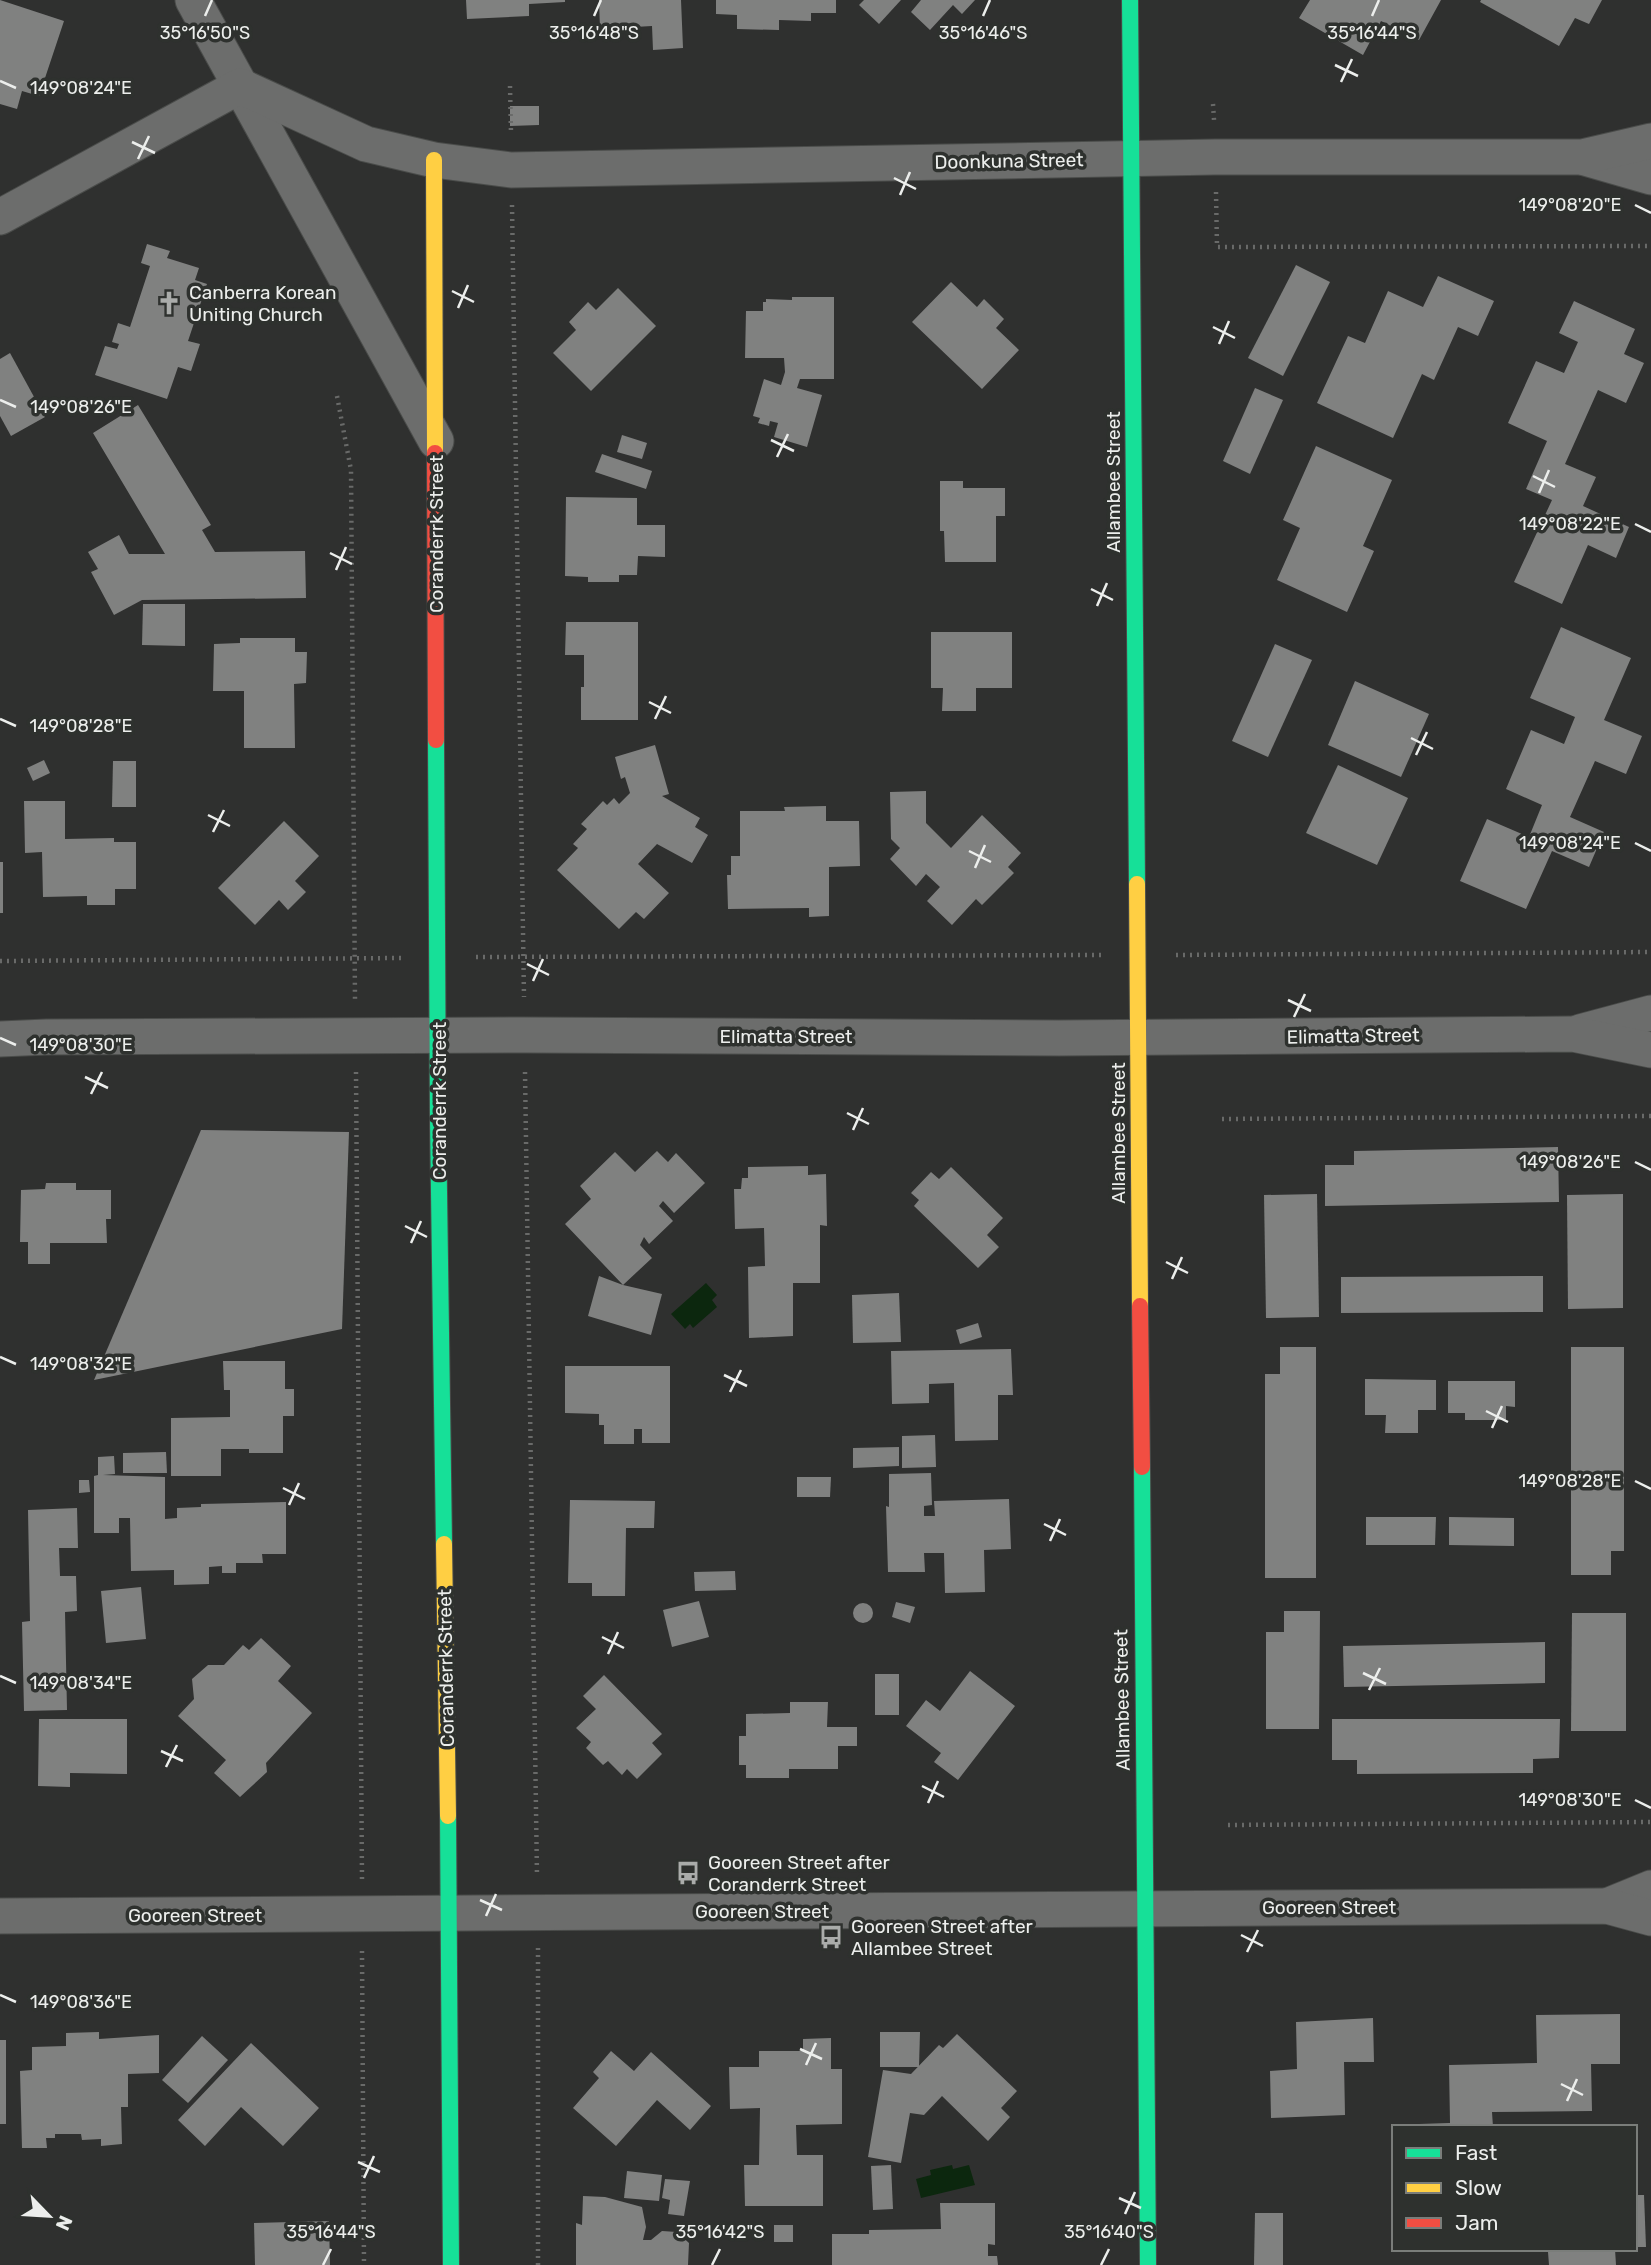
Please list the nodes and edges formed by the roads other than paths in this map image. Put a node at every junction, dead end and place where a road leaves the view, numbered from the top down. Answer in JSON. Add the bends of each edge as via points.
{"nodes":[{"id":1,"x":193,"y":0,"type":"edge"},
{"id":2,"x":1130,"y":0,"type":"edge"},
{"id":3,"x":240,"y":86,"type":"junction"},
{"id":4,"x":1651,"y":141,"type":"edge"},
{"id":5,"x":1582,"y":157,"type":"junction"},
{"id":6,"x":1132,"y":159,"type":"junction"},
{"id":7,"x":434,"y":160,"type":"junction"},
{"id":8,"x":1651,"y":177,"type":"edge"},
{"id":9,"x":0,"y":217,"type":"edge"},
{"id":10,"x":436,"y":441,"type":"junction"},
{"id":11,"x":1651,"y":1013,"type":"edge"},
{"id":12,"x":1573,"y":1034,"type":"junction"},
{"id":13,"x":438,"y":1035,"type":"junction"},
{"id":14,"x":1138,"y":1037,"type":"junction"},
{"id":15,"x":0,"y":1039,"type":"edge"},
{"id":16,"x":1651,"y":1051,"type":"edge"},
{"id":17,"x":1651,"y":1888,"type":"edge"},
{"id":18,"x":1607,"y":1906,"type":"junction"},
{"id":19,"x":1145,"y":1908,"type":"junction"},
{"id":20,"x":449,"y":1913,"type":"junction"},
{"id":21,"x":0,"y":1916,"type":"edge"},
{"id":22,"x":1651,"y":1918,"type":"edge"},
{"id":23,"x":451,"y":2265,"type":"edge"},
{"id":24,"x":1147,"y":2265,"type":"edge"}],
"edges":[{"from":1,"to":3,"type":"street","name":"Coranderrk Street"},
{"from":2,"to":6,"type":"street","name":"Allambee Street"},
{"from":3,"to":7,"type":"street","name":"Doonkuna Street","via":[[366,144]]},
{"from":3,"to":9,"type":"street"},
{"from":3,"to":10,"type":"street","name":"Coranderrk Street"},
{"from":4,"to":5,"type":"street","name":"Doonkuna Street"},
{"from":5,"to":6,"type":"street","name":"Doonkuna Street"},
{"from":5,"to":8,"type":"street","name":"Doonkuna Street"},
{"from":6,"to":7,"type":"street","name":"Doonkuna Street","via":[[511,170]]},
{"from":6,"to":14,"type":"street","name":"Allambee Street"},
{"from":7,"to":10,"type":"street"},
{"from":10,"to":13,"type":"street","name":"Coranderrk Street"},
{"from":11,"to":12,"type":"street","name":"Elimatta Street"},
{"from":12,"to":14,"type":"street","name":"Elimatta Street"},
{"from":12,"to":16,"type":"street","name":"Elimatta Street"},
{"from":13,"to":14,"type":"street","name":"Elimatta Street"},
{"from":13,"to":15,"type":"street","name":"Elimatta Street"},
{"from":13,"to":20,"type":"street","name":"Coranderrk Street"},
{"from":14,"to":19,"type":"street","name":"Allambee Street"},
{"from":17,"to":18,"type":"street","name":"Gooreen Street"},
{"from":18,"to":19,"type":"street","name":"Gooreen Street"},
{"from":18,"to":22,"type":"street","name":"Gooreen Street"},
{"from":19,"to":20,"type":"street","name":"Gooreen Street"},
{"from":19,"to":24,"type":"street","name":"Allambee Street"},
{"from":20,"to":21,"type":"street","name":"Gooreen Street"},
{"from":20,"to":23,"type":"street","name":"Coranderrk Street"}]}
